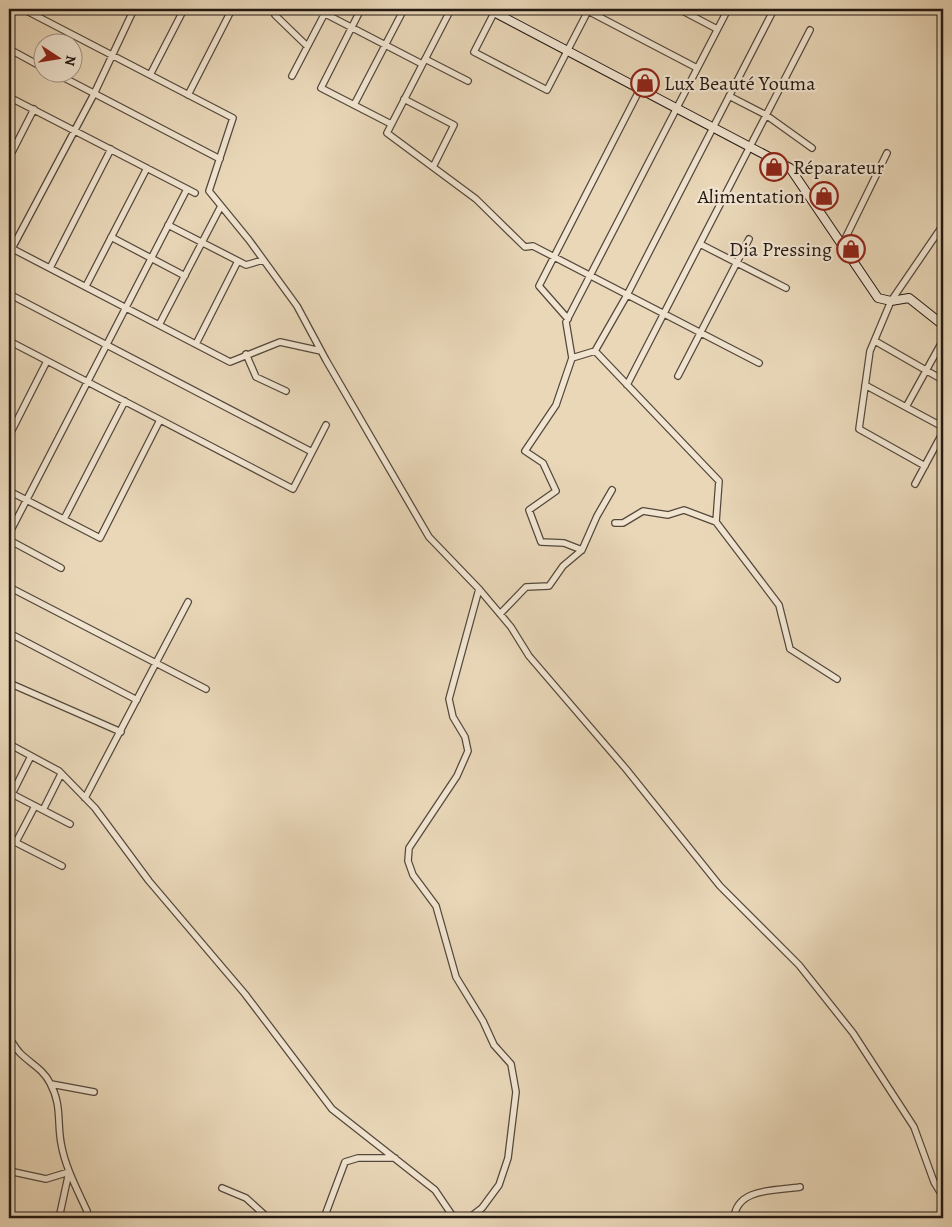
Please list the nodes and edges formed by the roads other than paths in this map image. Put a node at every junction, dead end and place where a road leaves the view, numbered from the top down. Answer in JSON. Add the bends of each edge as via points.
{"nodes":[{"id":1,"x":23,"y":9,"type":"edge"},
{"id":2,"x":134,"y":9,"type":"edge"},
{"id":3,"x":184,"y":9,"type":"edge"},
{"id":4,"x":232,"y":9,"type":"edge"},
{"id":5,"x":279,"y":9,"type":"edge"},
{"id":6,"x":316,"y":9,"type":"edge"},
{"id":7,"x":362,"y":9,"type":"edge"},
{"id":8,"x":404,"y":9,"type":"edge"},
{"id":9,"x":451,"y":9,"type":"edge"},
{"id":10,"x":679,"y":9,"type":"edge"},
{"id":11,"x":728,"y":9,"type":"edge"},
{"id":12,"x":493,"y":10,"type":"edge"},
{"id":13,"x":588,"y":10,"type":"edge"},
{"id":14,"x":326,"y":11,"type":"edge"},
{"id":15,"x":772,"y":13,"type":"dead end"},
{"id":16,"x":352,"y":27,"type":"junction"},
{"id":17,"x":717,"y":29,"type":"junction"},
{"id":18,"x":810,"y":30,"type":"dead end"},
{"id":19,"x":385,"y":45,"type":"junction"},
{"id":20,"x":307,"y":46,"type":"junction"},
{"id":21,"x":9,"y":49,"type":"edge"},
{"id":22,"x":567,"y":50,"type":"junction"},
{"id":23,"x":111,"y":55,"type":"junction"},
{"id":24,"x":424,"y":61,"type":"junction"},
{"id":25,"x":32,"y":62,"type":"edge"},
{"id":26,"x":697,"y":68,"type":"junction"},
{"id":27,"x":150,"y":75,"type":"junction"},
{"id":28,"x":292,"y":76,"type":"dead end"},
{"id":29,"x":468,"y":81,"type":"dead end"},
{"id":30,"x":72,"y":82,"type":"edge"},
{"id":31,"x":640,"y":89,"type":"junction"},
{"id":32,"x":94,"y":94,"type":"junction"},
{"id":33,"x":188,"y":94,"type":"junction"},
{"id":34,"x":9,"y":96,"type":"edge"},
{"id":35,"x":729,"y":96,"type":"junction"},
{"id":36,"x":404,"y":99,"type":"junction"},
{"id":37,"x":354,"y":105,"type":"junction"},
{"id":38,"x":676,"y":108,"type":"junction"},
{"id":39,"x":34,"y":110,"type":"junction"},
{"id":40,"x":766,"y":115,"type":"junction"},
{"id":41,"x":391,"y":124,"type":"junction"},
{"id":42,"x":713,"y":127,"type":"junction"},
{"id":43,"x":75,"y":131,"type":"junction"},
{"id":44,"x":943,"y":133,"type":"edge"},
{"id":45,"x":751,"y":148,"type":"junction"},
{"id":46,"x":812,"y":148,"type":"dead end"},
{"id":47,"x":111,"y":149,"type":"junction"},
{"id":48,"x":887,"y":153,"type":"dead end"},
{"id":49,"x":943,"y":154,"type":"edge"},
{"id":50,"x":9,"y":158,"type":"edge"},
{"id":51,"x":220,"y":159,"type":"junction"},
{"id":52,"x":433,"y":167,"type":"junction"},
{"id":53,"x":147,"y":168,"type":"junction"},
{"id":54,"x":187,"y":189,"type":"junction"},
{"id":55,"x":195,"y":193,"type":"dead end"},
{"id":56,"x":221,"y":206,"type":"junction"},
{"id":57,"x":168,"y":225,"type":"junction"},
{"id":58,"x":943,"y":225,"type":"edge"},
{"id":59,"x":111,"y":237,"type":"junction"},
{"id":60,"x":748,"y":239,"type":"dead end"},
{"id":61,"x":202,"y":242,"type":"junction"},
{"id":62,"x":700,"y":244,"type":"junction"},
{"id":63,"x":842,"y":245,"type":"junction"},
{"id":64,"x":10,"y":247,"type":"edge"},
{"id":65,"x":9,"y":254,"type":"edge"},
{"id":66,"x":554,"y":257,"type":"junction"},
{"id":67,"x":151,"y":258,"type":"junction"},
{"id":68,"x":263,"y":260,"type":"junction"},
{"id":69,"x":238,"y":261,"type":"junction"},
{"id":70,"x":737,"y":263,"type":"junction"},
{"id":71,"x":50,"y":268,"type":"junction"},
{"id":72,"x":185,"y":276,"type":"junction"},
{"id":73,"x":590,"y":276,"type":"junction"},
{"id":74,"x":86,"y":286,"type":"junction"},
{"id":75,"x":786,"y":288,"type":"dead end"},
{"id":76,"x":9,"y":294,"type":"edge"},
{"id":77,"x":626,"y":295,"type":"junction"},
{"id":78,"x":891,"y":301,"type":"junction"},
{"id":79,"x":126,"y":307,"type":"junction"},
{"id":80,"x":664,"y":314,"type":"junction"},
{"id":81,"x":568,"y":319,"type":"junction"},
{"id":82,"x":159,"y":324,"type":"junction"},
{"id":83,"x":943,"y":324,"type":"edge"},
{"id":84,"x":700,"y":333,"type":"junction"},
{"id":85,"x":943,"y":340,"type":"edge"},
{"id":86,"x":875,"y":341,"type":"junction"},
{"id":87,"x":9,"y":343,"type":"edge"},
{"id":88,"x":106,"y":344,"type":"junction"},
{"id":89,"x":196,"y":344,"type":"junction"},
{"id":90,"x":321,"y":351,"type":"junction"},
{"id":91,"x":595,"y":352,"type":"junction"},
{"id":92,"x":246,"y":354,"type":"junction"},
{"id":93,"x":572,"y":358,"type":"junction"},
{"id":94,"x":47,"y":361,"type":"junction"},
{"id":95,"x":759,"y":363,"type":"dead end"},
{"id":96,"x":926,"y":370,"type":"junction"},
{"id":97,"x":678,"y":376,"type":"dead end"},
{"id":98,"x":943,"y":380,"type":"edge"},
{"id":99,"x":87,"y":382,"type":"junction"},
{"id":100,"x":627,"y":385,"type":"junction"},
{"id":101,"x":865,"y":385,"type":"junction"},
{"id":102,"x":286,"y":391,"type":"dead end"},
{"id":103,"x":124,"y":401,"type":"junction"},
{"id":104,"x":906,"y":407,"type":"junction"},
{"id":105,"x":160,"y":420,"type":"junction"},
{"id":106,"x":326,"y":426,"type":"dead end"},
{"id":107,"x":943,"y":427,"type":"edge"},
{"id":108,"x":943,"y":432,"type":"edge"},
{"id":109,"x":9,"y":436,"type":"edge"},
{"id":110,"x":312,"y":452,"type":"junction"},
{"id":111,"x":925,"y":466,"type":"junction"},
{"id":112,"x":916,"y":484,"type":"dead end"},
{"id":113,"x":9,"y":490,"type":"edge"},
{"id":114,"x":612,"y":490,"type":"dead end"},
{"id":115,"x":26,"y":500,"type":"junction"},
{"id":116,"x":64,"y":519,"type":"junction"},
{"id":117,"x":716,"y":522,"type":"junction"},
{"id":118,"x":615,"y":523,"type":"dead end"},
{"id":119,"x":9,"y":534,"type":"edge"},
{"id":120,"x":9,"y":540,"type":"edge"},
{"id":121,"x":582,"y":550,"type":"junction"},
{"id":122,"x":61,"y":568,"type":"dead end"},
{"id":123,"x":9,"y":587,"type":"edge"},
{"id":124,"x":479,"y":589,"type":"junction"},
{"id":125,"x":188,"y":602,"type":"dead end"},
{"id":126,"x":500,"y":614,"type":"junction"},
{"id":127,"x":9,"y":633,"type":"edge"},
{"id":128,"x":156,"y":663,"type":"junction"},
{"id":129,"x":837,"y":679,"type":"dead end"},
{"id":130,"x":9,"y":683,"type":"edge"},
{"id":131,"x":206,"y":690,"type":"dead end"},
{"id":132,"x":137,"y":700,"type":"junction"},
{"id":133,"x":120,"y":732,"type":"junction"},
{"id":134,"x":9,"y":744,"type":"edge"},
{"id":135,"x":32,"y":756,"type":"junction"},
{"id":136,"x":61,"y":774,"type":"junction"},
{"id":137,"x":10,"y":797,"type":"edge"},
{"id":138,"x":85,"y":798,"type":"junction"},
{"id":139,"x":34,"y":806,"type":"junction"},
{"id":140,"x":44,"y":810,"type":"junction"},
{"id":141,"x":70,"y":824,"type":"dead end"},
{"id":142,"x":9,"y":839,"type":"edge"},
{"id":143,"x":16,"y":842,"type":"junction"},
{"id":144,"x":62,"y":866,"type":"dead end"},
{"id":145,"x":9,"y":1038,"type":"edge"},
{"id":146,"x":51,"y":1084,"type":"junction"},
{"id":147,"x":94,"y":1092,"type":"dead end"},
{"id":148,"x":395,"y":1158,"type":"junction"},
{"id":149,"x":9,"y":1171,"type":"edge"},
{"id":150,"x":69,"y":1172,"type":"junction"},
{"id":151,"x":800,"y":1187,"type":"dead end"},
{"id":152,"x":222,"y":1188,"type":"dead end"},
{"id":153,"x":943,"y":1197,"type":"edge"},
{"id":154,"x":87,"y":1211,"type":"dead end"},
{"id":155,"x":9,"y":1215,"type":"edge"},
{"id":156,"x":22,"y":1218,"type":"edge"},
{"id":157,"x":59,"y":1218,"type":"edge"},
{"id":158,"x":268,"y":1218,"type":"edge"},
{"id":159,"x":324,"y":1218,"type":"edge"},
{"id":160,"x":454,"y":1218,"type":"edge"},
{"id":161,"x":468,"y":1218,"type":"edge"},
{"id":162,"x":734,"y":1218,"type":"edge"}],
"edges":[{"from":1,"to":23,"type":"street"},
{"from":2,"to":23,"type":"street"},
{"from":3,"to":27,"type":"street"},
{"from":4,"to":33,"type":"street"},
{"from":5,"to":20,"type":"street","via":[[276,15]]},
{"from":6,"to":14,"type":"street"},
{"from":7,"to":16,"type":"street"},
{"from":8,"to":19,"type":"street"},
{"from":9,"to":24,"type":"street"},
{"from":10,"to":17,"type":"street"},
{"from":11,"to":17,"type":"street"},
{"from":12,"to":22,"type":"street"},
{"from":12,"to":22,"type":"street","via":[[474,52],[547,90]]},
{"from":13,"to":22,"type":"street"},
{"from":13,"to":26,"type":"street"},
{"from":14,"to":16,"type":"street"},
{"from":14,"to":20,"type":"street"},
{"from":15,"to":35,"type":"street"},
{"from":16,"to":19,"type":"street"},
{"from":16,"to":37,"type":"street","via":[[320,88]]},
{"from":17,"to":26,"type":"street"},
{"from":18,"to":40,"type":"street"},
{"from":19,"to":24,"type":"street"},
{"from":19,"to":37,"type":"street"},
{"from":20,"to":28,"type":"street"},
{"from":21,"to":25,"type":"street"},
{"from":22,"to":31,"type":"street"},
{"from":23,"to":27,"type":"street"},
{"from":23,"to":32,"type":"street"},
{"from":24,"to":29,"type":"street"},
{"from":24,"to":36,"type":"street"},
{"from":26,"to":38,"type":"street"},
{"from":27,"to":33,"type":"street"},
{"from":30,"to":32,"type":"street"},
{"from":31,"to":38,"type":"street"},
{"from":31,"to":66,"type":"street"},
{"from":32,"to":43,"type":"street"},
{"from":32,"to":51,"type":"street"},
{"from":33,"to":51,"type":"street","via":[[233,118]]},
{"from":34,"to":39,"type":"street"},
{"from":35,"to":40,"type":"street"},
{"from":35,"to":42,"type":"street"},
{"from":36,"to":41,"type":"street"},
{"from":36,"to":52,"type":"street","via":[[454,125]]},
{"from":37,"to":41,"type":"street"},
{"from":38,"to":42,"type":"street"},
{"from":38,"to":73,"type":"street"},
{"from":39,"to":43,"type":"street"},
{"from":39,"to":50,"type":"street"},
{"from":40,"to":45,"type":"street"},
{"from":40,"to":46,"type":"street"},
{"from":41,"to":52,"type":"street","via":[[387,133]]},
{"from":42,"to":45,"type":"street"},
{"from":42,"to":77,"type":"street"},
{"from":43,"to":47,"type":"street"},
{"from":43,"to":64,"type":"street"},
{"from":44,"to":49,"type":"street"},
{"from":45,"to":62,"type":"street"},
{"from":45,"to":63,"type":"street","via":[[790,168]]},
{"from":47,"to":53,"type":"street"},
{"from":47,"to":71,"type":"street"},
{"from":48,"to":63,"type":"street"},
{"from":51,"to":56,"type":"street","via":[[209,191]]},
{"from":52,"to":66,"type":"street","via":[[476,199],[526,247],[533,246]]},
{"from":53,"to":54,"type":"street"},
{"from":53,"to":59,"type":"street"},
{"from":54,"to":55,"type":"street"},
{"from":54,"to":57,"type":"street"},
{"from":56,"to":61,"type":"street"},
{"from":56,"to":68,"type":"street"},
{"from":57,"to":61,"type":"street"},
{"from":57,"to":67,"type":"street"},
{"from":58,"to":78,"type":"street"},
{"from":59,"to":67,"type":"street"},
{"from":59,"to":74,"type":"street"},
{"from":60,"to":70,"type":"street"},
{"from":61,"to":69,"type":"street"},
{"from":61,"to":72,"type":"street"},
{"from":62,"to":70,"type":"street"},
{"from":62,"to":80,"type":"street"},
{"from":63,"to":78,"type":"street","via":[[878,298]]},
{"from":64,"to":65,"type":"street"},
{"from":64,"to":71,"type":"street"},
{"from":66,"to":73,"type":"street"},
{"from":66,"to":81,"type":"street","via":[[538,286]]},
{"from":67,"to":72,"type":"street"},
{"from":67,"to":79,"type":"street"},
{"from":68,"to":69,"type":"street","via":[[246,265]]},
{"from":68,"to":90,"type":"street","via":[[297,306]]},
{"from":69,"to":89,"type":"street"},
{"from":70,"to":75,"type":"street"},
{"from":70,"to":84,"type":"street"},
{"from":71,"to":74,"type":"street"},
{"from":72,"to":82,"type":"street"},
{"from":73,"to":77,"type":"street"},
{"from":73,"to":81,"type":"street"},
{"from":74,"to":79,"type":"street"},
{"from":76,"to":88,"type":"street"},
{"from":77,"to":80,"type":"street"},
{"from":77,"to":91,"type":"street"},
{"from":78,"to":83,"type":"street","via":[[909,298]]},
{"from":78,"to":86,"type":"street"},
{"from":79,"to":82,"type":"street"},
{"from":79,"to":88,"type":"street"},
{"from":80,"to":84,"type":"street"},
{"from":80,"to":100,"type":"street"},
{"from":81,"to":93,"type":"street"},
{"from":82,"to":89,"type":"street"},
{"from":84,"to":95,"type":"street"},
{"from":84,"to":97,"type":"street"},
{"from":85,"to":96,"type":"street"},
{"from":86,"to":96,"type":"street"},
{"from":86,"to":101,"type":"street","via":[[870,351]]},
{"from":87,"to":94,"type":"street"},
{"from":88,"to":99,"type":"street"},
{"from":88,"to":110,"type":"street"},
{"from":89,"to":92,"type":"street","via":[[230,362]]},
{"from":90,"to":92,"type":"street","via":[[280,342]]},
{"from":90,"to":124,"type":"street","via":[[429,537]]},
{"from":91,"to":93,"type":"street"},
{"from":91,"to":100,"type":"street"},
{"from":92,"to":102,"type":"street","via":[[256,377]]},
{"from":93,"to":121,"type":"street","via":[[556,404],[525,451],[543,463],[556,491],[529,510],[541,542],[564,543]]},
{"from":94,"to":99,"type":"street"},
{"from":94,"to":109,"type":"street"},
{"from":96,"to":98,"type":"street"},
{"from":96,"to":104,"type":"street"},
{"from":99,"to":103,"type":"street"},
{"from":99,"to":115,"type":"street"},
{"from":100,"to":117,"type":"street","via":[[719,481]]},
{"from":101,"to":104,"type":"street"},
{"from":101,"to":111,"type":"street","via":[[859,429]]},
{"from":103,"to":105,"type":"street"},
{"from":103,"to":116,"type":"street"},
{"from":104,"to":107,"type":"street"},
{"from":105,"to":110,"type":"street","via":[[293,489]]},
{"from":105,"to":116,"type":"street","via":[[100,538]]},
{"from":106,"to":110,"type":"street"},
{"from":108,"to":111,"type":"street"},
{"from":111,"to":112,"type":"street"},
{"from":113,"to":115,"type":"street"},
{"from":114,"to":121,"type":"street","via":[[596,516]]},
{"from":115,"to":116,"type":"street"},
{"from":115,"to":119,"type":"street"},
{"from":117,"to":118,"type":"street","via":[[684,510],[668,515],[643,511],[623,523]]},
{"from":117,"to":129,"type":"street","via":[[779,606],[790,649]]},
{"from":120,"to":122,"type":"street"},
{"from":121,"to":126,"type":"street","via":[[563,566],[549,586],[526,587]]},
{"from":123,"to":128,"type":"street"},
{"from":124,"to":126,"type":"street"},
{"from":124,"to":161,"type":"street","via":[[449,699],[468,751],[457,776],[409,848],[408,861],[413,875],[436,906],[456,977],[494,1045],[511,1064],[516,1092],[508,1158],[499,1185],[482,1208]]},
{"from":125,"to":128,"type":"street"},
{"from":126,"to":153,"type":"street","via":[[529,656],[720,886],[799,965],[854,1033],[914,1127],[934,1182]]},
{"from":127,"to":132,"type":"street"},
{"from":128,"to":131,"type":"street"},
{"from":128,"to":132,"type":"street"},
{"from":130,"to":133,"type":"street"},
{"from":132,"to":133,"type":"street"},
{"from":133,"to":138,"type":"street"},
{"from":134,"to":135,"type":"street"},
{"from":135,"to":136,"type":"street"},
{"from":135,"to":137,"type":"street"},
{"from":136,"to":138,"type":"street"},
{"from":136,"to":140,"type":"street"},
{"from":137,"to":139,"type":"street"},
{"from":138,"to":148,"type":"street","via":[[149,881],[245,994],[332,1109]]},
{"from":139,"to":140,"type":"street"},
{"from":139,"to":143,"type":"street"},
{"from":140,"to":141,"type":"street"},
{"from":142,"to":143,"type":"street"},
{"from":143,"to":144,"type":"street"},
{"from":145,"to":146,"type":"street","via":[[20,1054],[38,1066]]},
{"from":146,"to":147,"type":"street"},
{"from":146,"to":150,"type":"street","via":[[60,1117],[60,1142]]},
{"from":148,"to":159,"type":"street","via":[[358,1158],[345,1162]]},
{"from":148,"to":160,"type":"street","via":[[435,1190]]},
{"from":149,"to":150,"type":"street","via":[[46,1179]]},
{"from":150,"to":154,"type":"street"},
{"from":150,"to":157,"type":"street"},
{"from":151,"to":162,"type":"street","via":[[752,1194],[739,1203]]},
{"from":152,"to":158,"type":"street","via":[[246,1198]]},
{"from":155,"to":156,"type":"street"}]}
